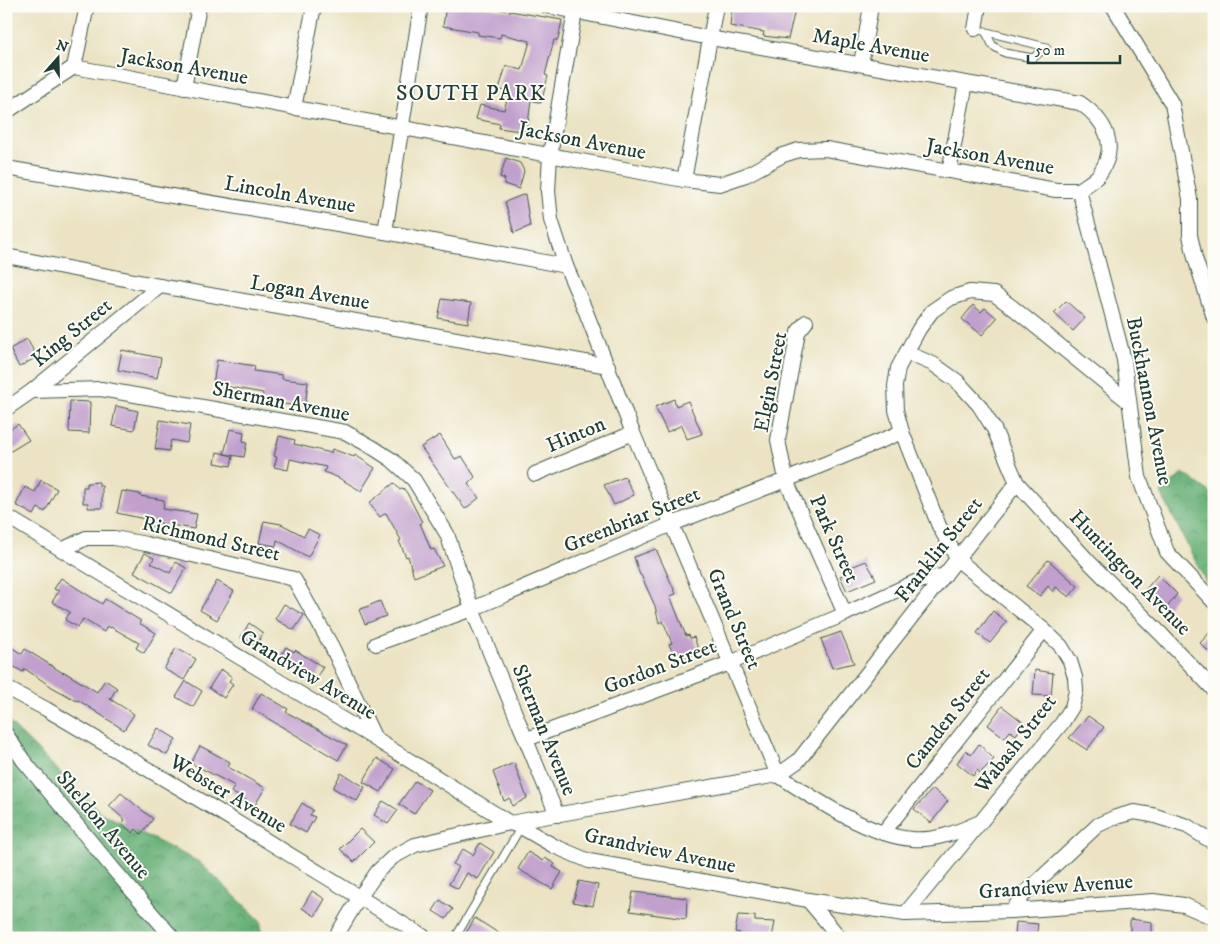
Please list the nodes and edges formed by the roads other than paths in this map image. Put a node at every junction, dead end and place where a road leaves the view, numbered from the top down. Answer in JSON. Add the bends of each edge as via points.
{"nodes":[{"id":1,"x":87,"y":6,"type":"edge"},
{"id":2,"x":199,"y":6,"type":"edge"},
{"id":3,"x":314,"y":6,"type":"edge"},
{"id":4,"x":421,"y":6,"type":"edge"},
{"id":5,"x":547,"y":6,"type":"edge"},
{"id":6,"x":716,"y":6,"type":"edge"},
{"id":7,"x":871,"y":6,"type":"edge"},
{"id":8,"x":979,"y":6,"type":"edge"},
{"id":9,"x":1113,"y":6,"type":"edge"},
{"id":10,"x":576,"y":9,"type":"edge"},
{"id":11,"x":980,"y":30,"type":"junction"},
{"id":12,"x":710,"y":38,"type":"junction"},
{"id":13,"x":861,"y":64,"type":"junction"},
{"id":14,"x":74,"y":67,"type":"junction"},
{"id":15,"x":966,"y":83,"type":"junction"},
{"id":16,"x":184,"y":88,"type":"junction"},
{"id":17,"x":294,"y":108,"type":"junction"},
{"id":18,"x":6,"y":112,"type":"edge"},
{"id":19,"x":401,"y":128,"type":"junction"},
{"id":20,"x":550,"y":154,"type":"junction"},
{"id":21,"x":6,"y":168,"type":"edge"},
{"id":22,"x":949,"y":170,"type":"junction"},
{"id":23,"x":684,"y":180,"type":"junction"},
{"id":24,"x":1079,"y":190,"type":"junction"},
{"id":25,"x":385,"y":232,"type":"junction"},
{"id":26,"x":6,"y":256,"type":"edge"},
{"id":27,"x":566,"y":266,"type":"junction"},
{"id":28,"x":160,"y":286,"type":"junction"},
{"id":29,"x":1214,"y":318,"type":"edge"},
{"id":30,"x":806,"y":322,"type":"dead end"},
{"id":31,"x":907,"y":353,"type":"junction"},
{"id":32,"x":608,"y":366,"type":"junction"},
{"id":33,"x":32,"y":391,"type":"junction"},
{"id":34,"x":1129,"y":402,"type":"junction"},
{"id":35,"x":6,"y":408,"type":"edge"},
{"id":36,"x":902,"y":432,"type":"junction"},
{"id":37,"x":633,"y":433,"type":"junction"},
{"id":38,"x":535,"y":474,"type":"dead end"},
{"id":39,"x":786,"y":480,"type":"junction"},
{"id":40,"x":1018,"y":482,"type":"junction"},
{"id":41,"x":6,"y":516,"type":"edge"},
{"id":42,"x":672,"y":524,"type":"junction"},
{"id":43,"x":62,"y":550,"type":"junction"},
{"id":44,"x":958,"y":560,"type":"junction"},
{"id":45,"x":944,"y":575,"type":"junction"},
{"id":46,"x":1214,"y":602,"type":"edge"},
{"id":47,"x":472,"y":608,"type":"junction"},
{"id":48,"x":845,"y":614,"type":"junction"},
{"id":49,"x":1044,"y":630,"type":"junction"},
{"id":50,"x":376,"y":644,"type":"dead end"},
{"id":51,"x":730,"y":662,"type":"junction"},
{"id":52,"x":6,"y":688,"type":"edge"},
{"id":53,"x":1214,"y":690,"type":"edge"},
{"id":54,"x":6,"y":734,"type":"edge"},
{"id":55,"x":375,"y":739,"type":"junction"},
{"id":56,"x":527,"y":739,"type":"junction"},
{"id":57,"x":778,"y":774,"type":"junction"},
{"id":58,"x":557,"y":815,"type":"junction"},
{"id":59,"x":979,"y":823,"type":"junction"},
{"id":60,"x":516,"y":825,"type":"junction"},
{"id":61,"x":883,"y":832,"type":"junction"},
{"id":62,"x":1214,"y":843,"type":"edge"},
{"id":63,"x":359,"y":898,"type":"junction"},
{"id":64,"x":808,"y":900,"type":"junction"},
{"id":65,"x":1012,"y":911,"type":"junction"},
{"id":66,"x":905,"y":914,"type":"junction"},
{"id":67,"x":1214,"y":918,"type":"edge"},
{"id":68,"x":173,"y":938,"type":"edge"},
{"id":69,"x":336,"y":938,"type":"edge"},
{"id":70,"x":426,"y":938,"type":"edge"},
{"id":71,"x":455,"y":938,"type":"edge"},
{"id":72,"x":840,"y":938,"type":"edge"}],
"edges":[{"from":1,"to":14,"type":"street"},
{"from":2,"to":16,"type":"street"},
{"from":3,"to":17,"type":"street"},
{"from":4,"to":19,"type":"street"},
{"from":5,"to":10,"type":"street","name":"Maple Avenue"},
{"from":6,"to":12,"type":"street"},
{"from":7,"to":13,"type":"street"},
{"from":8,"to":11,"type":"street"},
{"from":9,"to":29,"type":"street","via":[[1172,104],[1190,199],[1190,236]]},
{"from":10,"to":12,"type":"street","name":"Maple Avenue"},
{"from":10,"to":20,"type":"street","name":"Grand Street"},
{"from":11,"to":11,"type":"lane","via":[[993,33],[1046,47],[1033,58],[1005,53],[992,46]]},
{"from":12,"to":13,"type":"street","name":"Maple Avenue"},
{"from":12,"to":23,"type":"street"},
{"from":13,"to":15,"type":"street","name":"Maple Avenue"},
{"from":14,"to":16,"type":"street","name":"Jackson Avenue"},
{"from":14,"to":18,"type":"street"},
{"from":15,"to":22,"type":"street"},
{"from":15,"to":24,"type":"street","name":"Maple Avenue","via":[[1080,103],[1092,112],[1103,124],[1109,144],[1100,174]]},
{"from":16,"to":17,"type":"street","name":"Jackson Avenue"},
{"from":17,"to":19,"type":"street","name":"Jackson Avenue"},
{"from":19,"to":20,"type":"street","name":"Jackson Avenue"},
{"from":19,"to":25,"type":"street"},
{"from":20,"to":23,"type":"street","name":"Jackson Avenue"},
{"from":20,"to":27,"type":"street","name":"Grand Street","via":[[548,191],[551,220]]},
{"from":21,"to":25,"type":"street","name":"Lincoln Avenue"},
{"from":22,"to":23,"type":"street","name":"Jackson Avenue","via":[[826,149],[799,150],[720,184]]},
{"from":22,"to":24,"type":"street","name":"Jackson Avenue","via":[[1056,190]]},
{"from":24,"to":34,"type":"street","name":"Buckhannon Avenue","via":[[1124,360]]},
{"from":25,"to":27,"type":"street","name":"Lincoln Avenue"},
{"from":26,"to":28,"type":"street","name":"Logan Avenue"},
{"from":27,"to":32,"type":"street","name":"Grand Street"},
{"from":28,"to":32,"type":"street","name":"Logan Avenue"},
{"from":28,"to":33,"type":"street","name":"King Street"},
{"from":30,"to":39,"type":"street","name":"Elgin Street","via":[[798,332],[778,440]]},
{"from":31,"to":34,"type":"street","via":[[932,311],[951,298],[970,292],[994,294]]},
{"from":31,"to":36,"type":"street","via":[[898,368],[895,386],[896,410]]},
{"from":31,"to":40,"type":"street","via":[[934,364],[979,405],[994,429]]},
{"from":32,"to":37,"type":"street","name":"Grand Street"},
{"from":33,"to":35,"type":"street","name":"King Street"},
{"from":33,"to":47,"type":"street","name":"Sherman Avenue","via":[[101,389],[345,432],[372,446],[414,480],[447,534]]},
{"from":34,"to":46,"type":"street","name":"Buckhannon Avenue","via":[[1140,476],[1167,552]]},
{"from":36,"to":39,"type":"street","name":"Greenbriar Street"},
{"from":36,"to":44,"type":"street","via":[[939,526]]},
{"from":37,"to":38,"type":"street","name":"Hinton"},
{"from":37,"to":42,"type":"street","name":"Grand Street"},
{"from":39,"to":42,"type":"street","name":"Greenbriar Street"},
{"from":39,"to":48,"type":"street","name":"Park Street"},
{"from":40,"to":44,"type":"street","name":"Franklin Street"},
{"from":40,"to":53,"type":"street","name":"Huntington Avenue","via":[[1089,562]]},
{"from":41,"to":43,"type":"street","name":"Grandview Avenue"},
{"from":42,"to":47,"type":"street","name":"Greenbriar Street"},
{"from":42,"to":51,"type":"street","name":"Grand Street"},
{"from":43,"to":55,"type":"street","name":"Grandview Avenue"},
{"from":43,"to":55,"type":"street","name":"Richmond Street","via":[[86,538],[114,538],[294,579],[332,647]]},
{"from":44,"to":45,"type":"street","name":"Franklin Street"},
{"from":44,"to":49,"type":"street","name":"Wabash Street"},
{"from":45,"to":48,"type":"street","name":"Gordon Street","via":[[915,582]]},
{"from":45,"to":57,"type":"street","name":"Franklin Street","via":[[798,761]]},
{"from":47,"to":50,"type":"street","name":"Greenbriar Street"},
{"from":47,"to":56,"type":"street","name":"Sherman Avenue"},
{"from":48,"to":51,"type":"street","name":"Gordon Street"},
{"from":49,"to":59,"type":"street","name":"Wabash Street","via":[[1070,662],[1076,691],[1072,707]]},
{"from":49,"to":61,"type":"street","name":"Camden Street"},
{"from":51,"to":56,"type":"street","name":"Gordon Street"},
{"from":51,"to":57,"type":"street","name":"Grand Street"},
{"from":52,"to":63,"type":"street","name":"Webster Avenue","via":[[210,806]]},
{"from":54,"to":68,"type":"street","name":"Sheldon Avenue","via":[[35,775]]},
{"from":55,"to":60,"type":"street","name":"Grandview Avenue"},
{"from":56,"to":58,"type":"street","name":"Sherman Avenue"},
{"from":57,"to":58,"type":"street"},
{"from":57,"to":61,"type":"street","via":[[844,816]]},
{"from":58,"to":60,"type":"street"},
{"from":59,"to":61,"type":"street","via":[[937,838],[911,839]]},
{"from":59,"to":66,"type":"street","name":"Wabash Street"},
{"from":60,"to":63,"type":"street","via":[[414,845],[393,857],[378,871]]},
{"from":60,"to":64,"type":"street","name":"Grandview Avenue","via":[[589,861]]},
{"from":60,"to":71,"type":"lane"},
{"from":62,"to":65,"type":"street","via":[[1187,826],[1152,815],[1134,812],[1116,817],[1098,825],[1024,894]]},
{"from":63,"to":69,"type":"street"},
{"from":63,"to":70,"type":"street","name":"Webster Avenue"},
{"from":64,"to":66,"type":"street","name":"Grandview Avenue"},
{"from":64,"to":72,"type":"street"},
{"from":65,"to":66,"type":"street","name":"Grandview Avenue"},
{"from":65,"to":67,"type":"street","name":"Grandview Avenue","via":[[1153,901],[1184,905]]}]}
